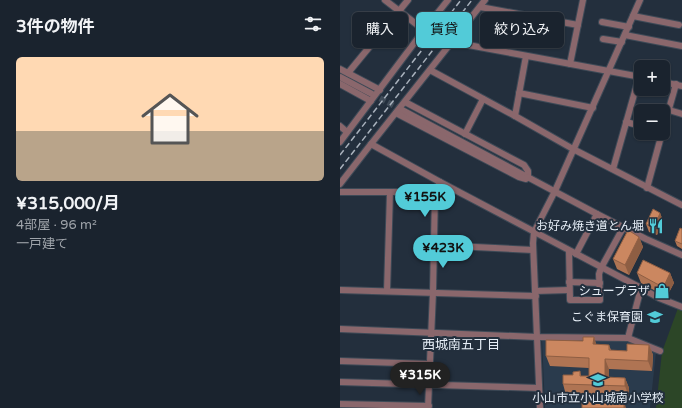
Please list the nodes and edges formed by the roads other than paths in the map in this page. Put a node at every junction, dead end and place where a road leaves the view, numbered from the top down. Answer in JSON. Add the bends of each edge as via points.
{"nodes":[{"id":1,"x":385,"y":0,"type":"edge"},
{"id":2,"x":408,"y":0,"type":"edge"},
{"id":3,"x":448,"y":0,"type":"edge"},
{"id":4,"x":485,"y":0,"type":"edge"},
{"id":5,"x":583,"y":0,"type":"edge"},
{"id":6,"x":640,"y":0,"type":"edge"},
{"id":7,"x":480,"y":7,"type":"junction"},
{"id":8,"x":399,"y":11,"type":"junction"},
{"id":9,"x":438,"y":12,"type":"edge"},
{"id":10,"x":633,"y":16,"type":"junction"},
{"id":11,"x":472,"y":17,"type":"edge"},
{"id":12,"x":602,"y":22,"type":"dead end"},
{"id":13,"x":416,"y":24,"type":"edge"},
{"id":14,"x":679,"y":24,"type":"dead end"},
{"id":15,"x":578,"y":25,"type":"junction"},
{"id":16,"x":628,"y":27,"type":"junction"},
{"id":17,"x":625,"y":35,"type":"junction"},
{"id":18,"x":603,"y":39,"type":"dead end"},
{"id":19,"x":416,"y":41,"type":"edge"},
{"id":20,"x":622,"y":42,"type":"junction"},
{"id":21,"x":472,"y":46,"type":"edge"},
{"id":22,"x":682,"y":46,"type":"edge"},
{"id":23,"x":447,"y":48,"type":"edge"},
{"id":24,"x":526,"y":56,"type":"junction"},
{"id":25,"x":570,"y":64,"type":"junction"},
{"id":26,"x":340,"y":69,"type":"edge"},
{"id":27,"x":430,"y":70,"type":"junction"},
{"id":28,"x":608,"y":72,"type":"junction"},
{"id":29,"x":348,"y":73,"type":"junction"},
{"id":30,"x":634,"y":76,"type":"edge"},
{"id":31,"x":340,"y":77,"type":"edge"},
{"id":32,"x":340,"y":84,"type":"edge"},
{"id":33,"x":679,"y":85,"type":"edge"},
{"id":34,"x":380,"y":90,"type":"junction"},
{"id":35,"x":519,"y":93,"type":"junction"},
{"id":36,"x":372,"y":94,"type":"tunnel mouth"},
{"id":37,"x":634,"y":96,"type":"edge"},
{"id":38,"x":483,"y":98,"type":"junction"},
{"id":39,"x":371,"y":101,"type":"junction"},
{"id":40,"x":405,"y":102,"type":"junction"},
{"id":41,"x":670,"y":105,"type":"edge"},
{"id":42,"x":592,"y":108,"type":"junction"},
{"id":43,"x":670,"y":111,"type":"edge"},
{"id":44,"x":399,"y":112,"type":"junction"},
{"id":45,"x":682,"y":114,"type":"edge"},
{"id":46,"x":515,"y":116,"type":"junction"},
{"id":47,"x":626,"y":122,"type":"junction"},
{"id":48,"x":634,"y":124,"type":"edge"},
{"id":49,"x":340,"y":126,"type":"edge"},
{"id":50,"x":347,"y":132,"type":"junction"},
{"id":51,"x":465,"y":134,"type":"junction"},
{"id":52,"x":661,"y":140,"type":"edge"},
{"id":53,"x":340,"y":142,"type":"edge"},
{"id":54,"x":371,"y":144,"type":"junction"},
{"id":55,"x":573,"y":149,"type":"junction"},
{"id":56,"x":613,"y":169,"type":"junction"},
{"id":57,"x":528,"y":177,"type":"junction"},
{"id":58,"x":440,"y":182,"type":"junction"},
{"id":59,"x":340,"y":184,"type":"edge"},
{"id":60,"x":647,"y":188,"type":"junction"},
{"id":61,"x":554,"y":191,"type":"junction"},
{"id":62,"x":340,"y":192,"type":"edge"},
{"id":63,"x":390,"y":192,"type":"junction"},
{"id":64,"x":435,"y":192,"type":"junction"},
{"id":65,"x":682,"y":204,"type":"edge"},
{"id":66,"x":596,"y":214,"type":"junction"},
{"id":67,"x":623,"y":228,"type":"junction"},
{"id":68,"x":534,"y":232,"type":"junction"},
{"id":69,"x":434,"y":245,"type":"junction"},
{"id":70,"x":534,"y":250,"type":"junction"},
{"id":71,"x":569,"y":251,"type":"junction"},
{"id":72,"x":576,"y":254,"type":"junction"},
{"id":73,"x":682,"y":255,"type":"edge"},
{"id":74,"x":601,"y":268,"type":"junction"},
{"id":75,"x":569,"y":282,"type":"junction"},
{"id":76,"x":600,"y":283,"type":"junction"},
{"id":77,"x":641,"y":288,"type":"junction"},
{"id":78,"x":340,"y":290,"type":"edge"},
{"id":79,"x":569,"y":290,"type":"junction"},
{"id":80,"x":387,"y":291,"type":"junction"},
{"id":81,"x":433,"y":292,"type":"junction"},
{"id":82,"x":536,"y":293,"type":"junction"},
{"id":83,"x":682,"y":307,"type":"edge"},
{"id":84,"x":340,"y":329,"type":"edge"},
{"id":85,"x":431,"y":333,"type":"junction"},
{"id":86,"x":538,"y":336,"type":"junction"},
{"id":87,"x":628,"y":338,"type":"junction"},
{"id":88,"x":660,"y":351,"type":"dead end"},
{"id":89,"x":340,"y":361,"type":"edge"},
{"id":90,"x":430,"y":364,"type":"junction"},
{"id":91,"x":340,"y":382,"type":"edge"},
{"id":92,"x":429,"y":385,"type":"junction"},
{"id":93,"x":539,"y":388,"type":"junction"},
{"id":94,"x":340,"y":404,"type":"edge"},
{"id":95,"x":429,"y":407,"type":"edge"},
{"id":96,"x":540,"y":408,"type":"edge"}],
"edges":[{"from":1,"to":8,"type":"street"},
{"from":2,"to":8,"type":"street"},
{"from":3,"to":9,"type":"street"},
{"from":4,"to":7,"type":"street"},
{"from":5,"to":15,"type":"street"},
{"from":6,"to":10,"type":"street"},
{"from":7,"to":11,"type":"street"},
{"from":7,"to":15,"type":"street"},
{"from":8,"to":13,"type":"street"},
{"from":8,"to":29,"type":"street"},
{"from":10,"to":14,"type":"street"},
{"from":10,"to":16,"type":"street"},
{"from":12,"to":16,"type":"street"},
{"from":15,"to":25,"type":"street"},
{"from":16,"to":17,"type":"street"},
{"from":17,"to":20,"type":"street"},
{"from":17,"to":22,"type":"street"},
{"from":18,"to":20,"type":"street"},
{"from":19,"to":34,"type":"street"},
{"from":20,"to":28,"type":"street"},
{"from":21,"to":24,"type":"street"},
{"from":23,"to":27,"type":"street"},
{"from":24,"to":25,"type":"street"},
{"from":24,"to":35,"type":"street"},
{"from":25,"to":28,"type":"street"},
{"from":26,"to":29,"type":"street"},
{"from":27,"to":38,"type":"street"},
{"from":27,"to":40,"type":"street"},
{"from":28,"to":30,"type":"street"},
{"from":28,"to":42,"type":"street"},
{"from":29,"to":34,"type":"street"},
{"from":31,"to":36,"type":"street"},
{"from":32,"to":39,"type":"street"},
{"from":33,"to":41,"type":"street"},
{"from":34,"to":39,"type":"street"},
{"from":35,"to":42,"type":"street"},
{"from":35,"to":46,"type":"street"},
{"from":37,"to":47,"type":"street"},
{"from":38,"to":46,"type":"street"},
{"from":38,"to":51,"type":"street"},
{"from":39,"to":50,"type":"street"},
{"from":40,"to":44,"type":"street"},
{"from":40,"to":51,"type":"street"},
{"from":42,"to":55,"type":"street"},
{"from":43,"to":45,"type":"street"},
{"from":44,"to":54,"type":"street"},
{"from":44,"to":57,"type":"street","via":[[519,177]]},
{"from":46,"to":55,"type":"street"},
{"from":47,"to":48,"type":"street"},
{"from":47,"to":56,"type":"street"},
{"from":49,"to":50,"type":"street"},
{"from":50,"to":53,"type":"street"},
{"from":51,"to":57,"type":"street","via":[[524,165]]},
{"from":52,"to":60,"type":"street"},
{"from":54,"to":58,"type":"street"},
{"from":54,"to":59,"type":"street"},
{"from":55,"to":56,"type":"street"},
{"from":55,"to":61,"type":"street"},
{"from":56,"to":60,"type":"street"},
{"from":57,"to":61,"type":"street"},
{"from":58,"to":64,"type":"street"},
{"from":58,"to":68,"type":"street"},
{"from":60,"to":65,"type":"street"},
{"from":61,"to":66,"type":"street"},
{"from":61,"to":68,"type":"street"},
{"from":62,"to":63,"type":"street"},
{"from":63,"to":64,"type":"street"},
{"from":63,"to":80,"type":"street"},
{"from":64,"to":69,"type":"street"},
{"from":66,"to":67,"type":"street"},
{"from":66,"to":72,"type":"street"},
{"from":67,"to":73,"type":"street"},
{"from":67,"to":74,"type":"street"},
{"from":68,"to":70,"type":"street"},
{"from":68,"to":71,"type":"street"},
{"from":69,"to":70,"type":"street"},
{"from":69,"to":81,"type":"street"},
{"from":70,"to":82,"type":"street"},
{"from":71,"to":72,"type":"street"},
{"from":71,"to":75,"type":"street"},
{"from":72,"to":74,"type":"street"},
{"from":74,"to":76,"type":"street"},
{"from":74,"to":77,"type":"street"},
{"from":75,"to":76,"type":"street"},
{"from":75,"to":79,"type":"street"},
{"from":76,"to":79,"type":"street","via":[[600,300],[570,300]]},
{"from":77,"to":83,"type":"street"},
{"from":77,"to":87,"type":"street"},
{"from":78,"to":80,"type":"street"},
{"from":79,"to":82,"type":"street"},
{"from":80,"to":81,"type":"street"},
{"from":81,"to":82,"type":"street"},
{"from":81,"to":85,"type":"street"},
{"from":82,"to":86,"type":"street"},
{"from":84,"to":85,"type":"street"},
{"from":85,"to":86,"type":"street"},
{"from":85,"to":90,"type":"street"},
{"from":86,"to":87,"type":"street"},
{"from":86,"to":93,"type":"street"},
{"from":87,"to":88,"type":"street"},
{"from":89,"to":90,"type":"street"},
{"from":90,"to":92,"type":"street"},
{"from":91,"to":92,"type":"street"},
{"from":92,"to":93,"type":"street"},
{"from":92,"to":95,"type":"street"},
{"from":93,"to":96,"type":"street"},
{"from":94,"to":95,"type":"street"}]}
